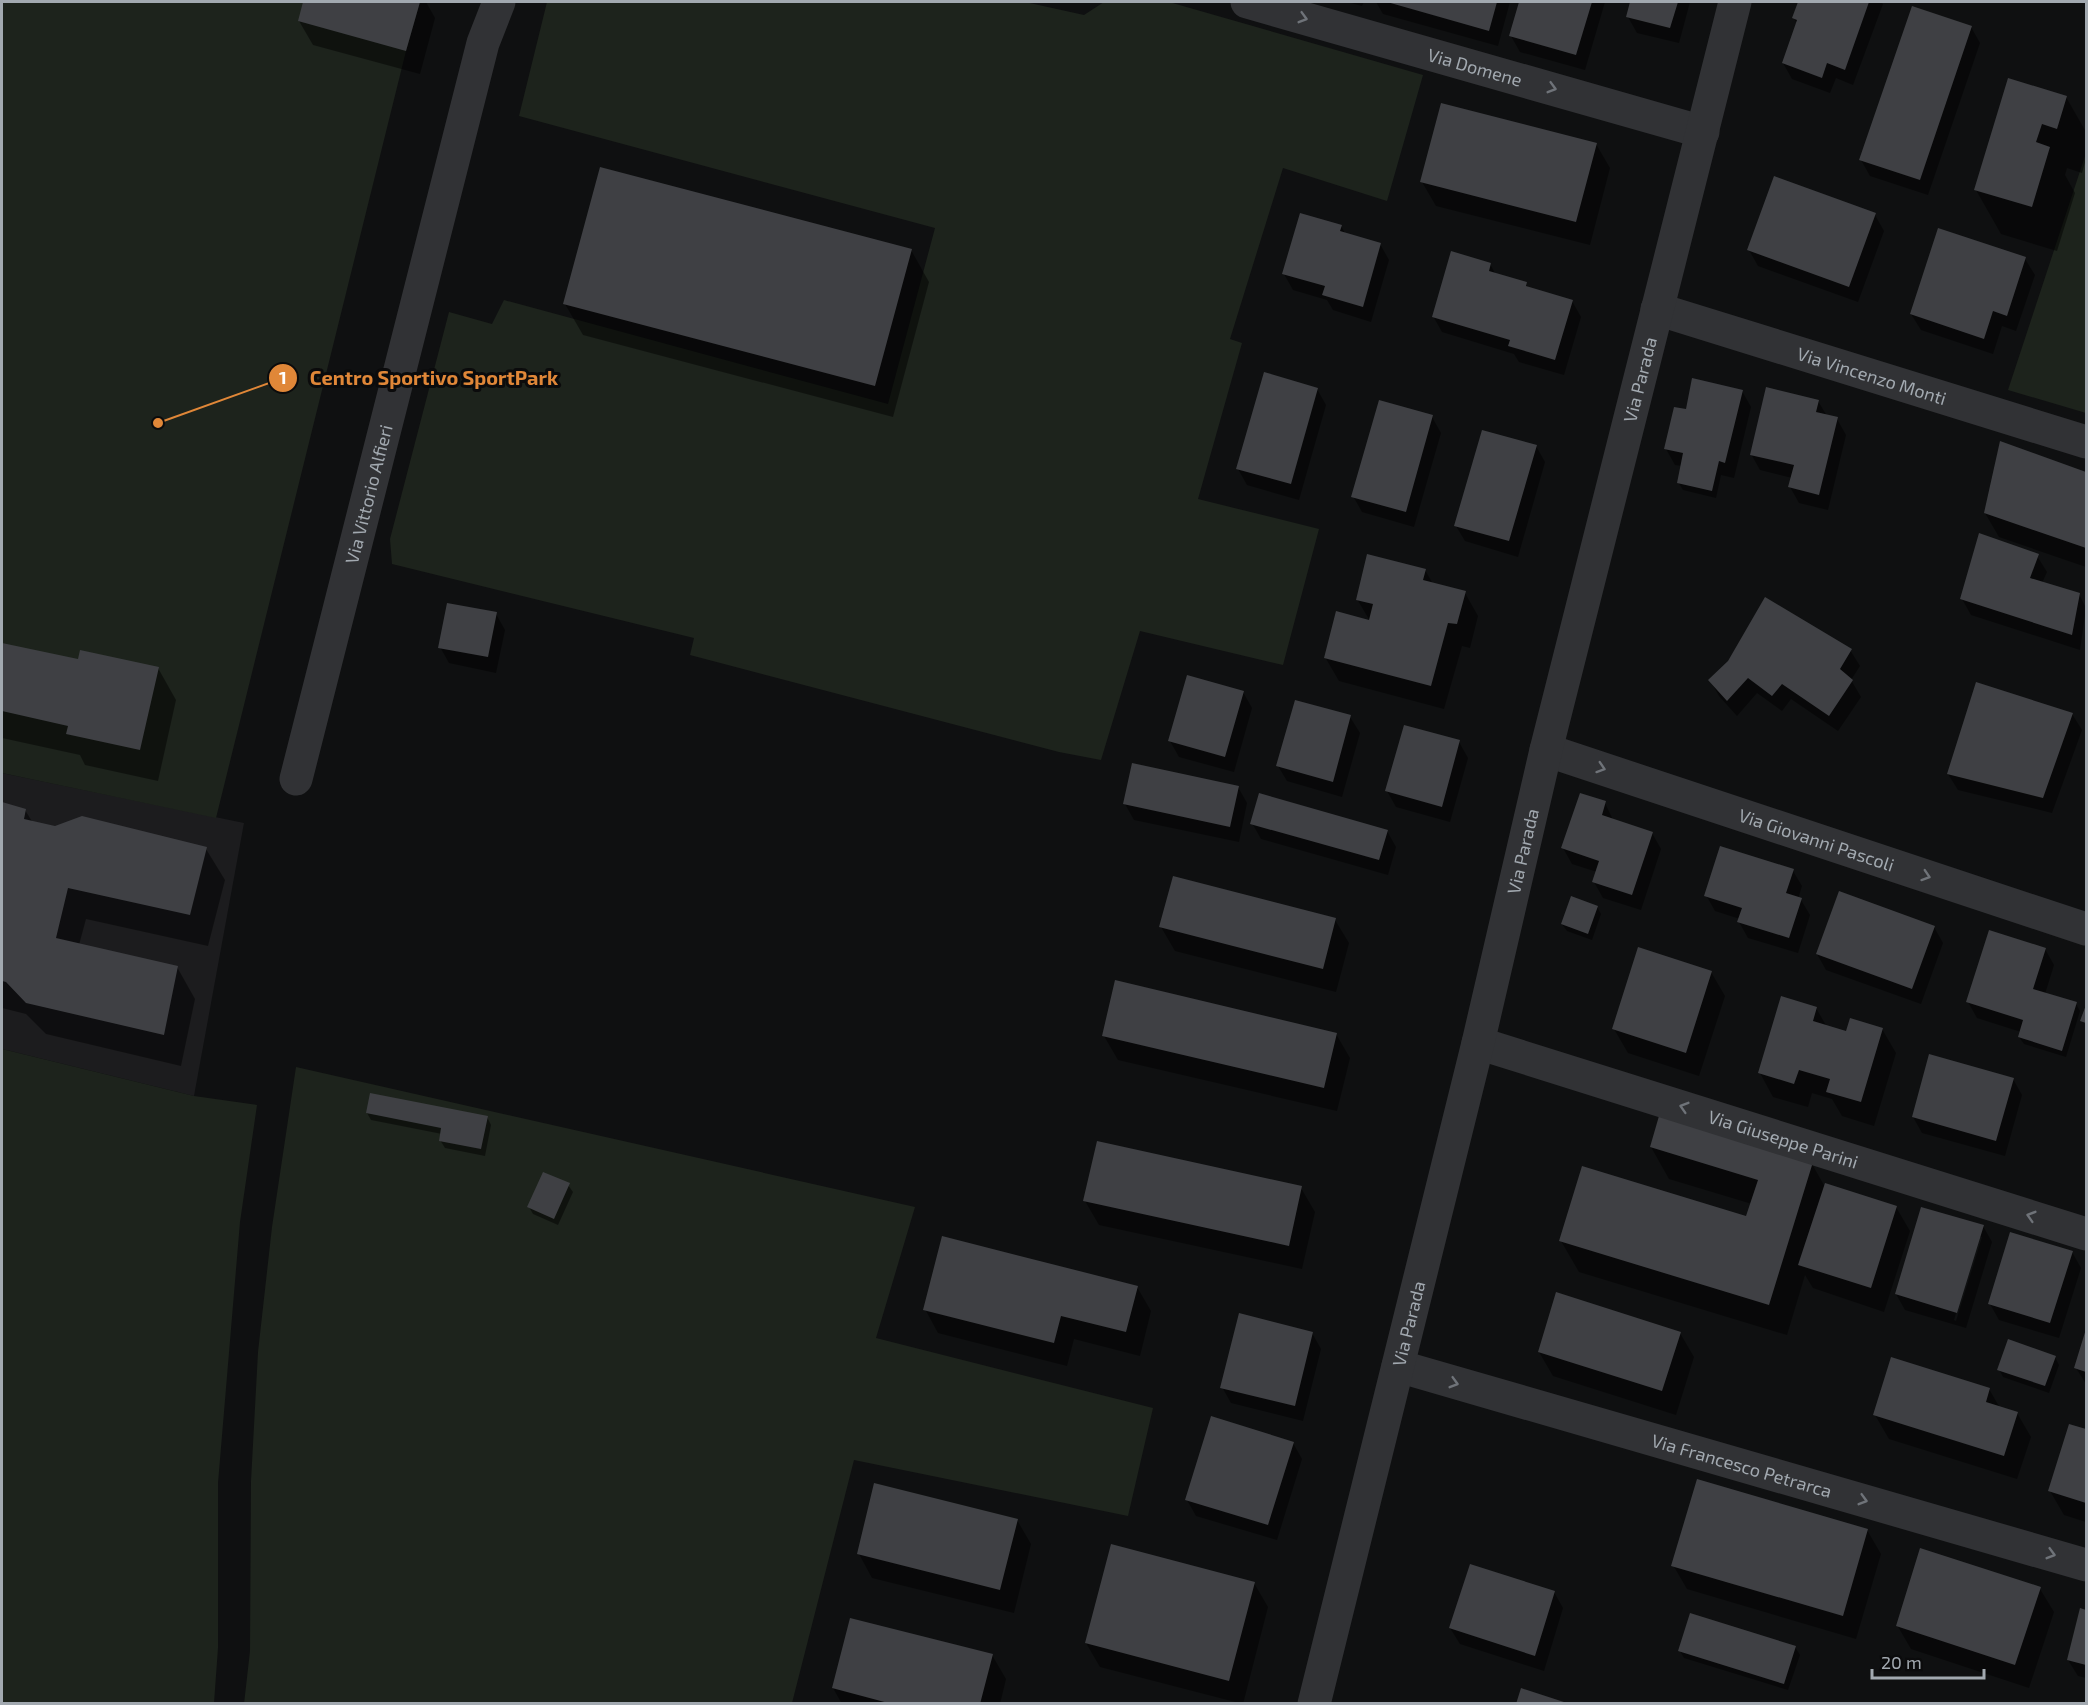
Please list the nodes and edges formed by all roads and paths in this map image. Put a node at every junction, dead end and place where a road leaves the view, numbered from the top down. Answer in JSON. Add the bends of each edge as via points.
{"nodes":[{"id":1,"x":499,"y":2,"type":"edge"},
{"id":2,"x":1247,"y":2,"type":"edge"},
{"id":3,"x":1736,"y":2,"type":"edge"},
{"id":4,"x":1703,"y":132,"type":"junction"},
{"id":5,"x":1657,"y":309,"type":"junction"},
{"id":6,"x":2086,"y":442,"type":"edge"},
{"id":7,"x":1546,"y":750,"type":"junction"},
{"id":8,"x":296,"y":779,"type":"dead end"},
{"id":9,"x":2086,"y":929,"type":"edge"},
{"id":10,"x":1478,"y":1042,"type":"junction"},
{"id":11,"x":2086,"y":1233,"type":"edge"},
{"id":12,"x":1398,"y":1366,"type":"junction"},
{"id":13,"x":2086,"y":1565,"type":"edge"},
{"id":14,"x":1314,"y":1704,"type":"edge"}],
"edges":[{"from":1,"to":8,"type":"street","name":"Via Vittorio Alfieri","via":[[483,43]]},
{"from":2,"to":4,"type":"street","name":"Via Domene","one_way":true},
{"from":3,"to":4,"type":"street","name":"Via Parada"},
{"from":4,"to":5,"type":"street","name":"Via Parada"},
{"from":5,"to":6,"type":"street","name":"Via Vincenzo Monti"},
{"from":5,"to":7,"type":"street","name":"Via Parada"},
{"from":7,"to":9,"type":"street","name":"Via Giovanni Pascoli","one_way":true},
{"from":7,"to":10,"type":"street","name":"Via Parada"},
{"from":11,"to":10,"type":"street","name":"Via Giuseppe Parini","one_way":true},
{"from":10,"to":12,"type":"street","name":"Via Parada"},
{"from":12,"to":13,"type":"street","name":"Via Francesco Petrarca","one_way":true},
{"from":12,"to":14,"type":"street","name":"Via Parada"}]}
